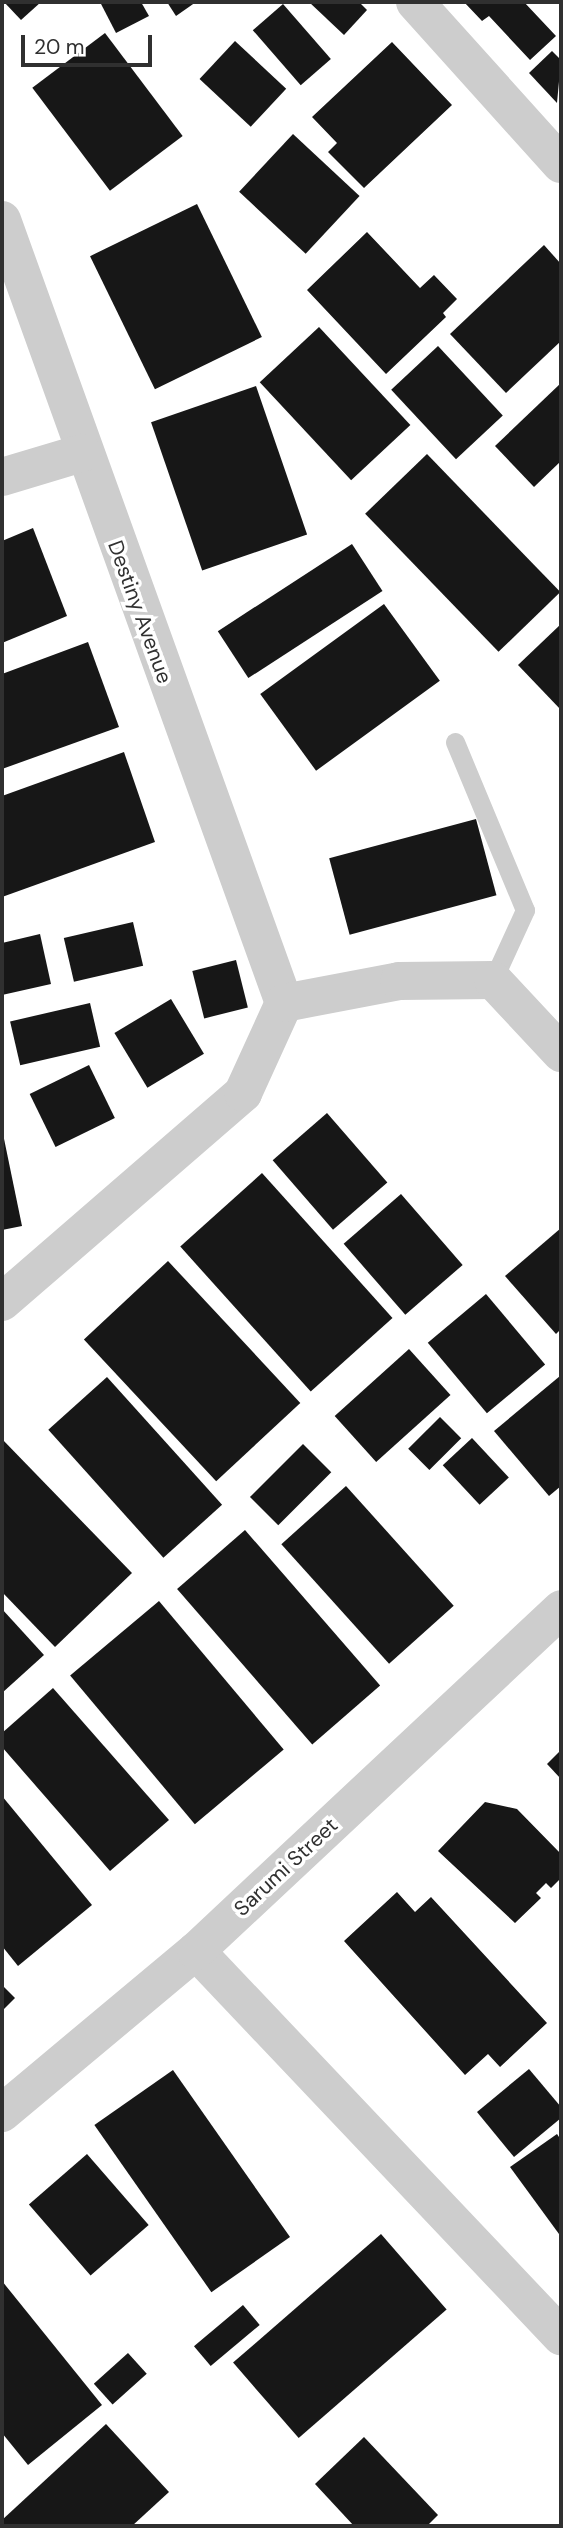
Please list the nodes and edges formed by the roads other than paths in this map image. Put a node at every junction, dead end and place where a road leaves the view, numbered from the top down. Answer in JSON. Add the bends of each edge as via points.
{"nodes":[{"id":1,"x":415,"y":2,"type":"edge"},
{"id":2,"x":561,"y":164,"type":"edge"},
{"id":3,"x":2,"y":220,"type":"edge"},
{"id":4,"x":82,"y":453,"type":"junction"},
{"id":5,"x":2,"y":477,"type":"edge"},
{"id":6,"x":455,"y":742,"type":"dead end"},
{"id":7,"x":493,"y":980,"type":"junction"},
{"id":8,"x":284,"y":1003,"type":"junction"},
{"id":9,"x":561,"y":1053,"type":"edge"},
{"id":10,"x":2,"y":1302,"type":"edge"},
{"id":11,"x":561,"y":1610,"type":"edge"},
{"id":12,"x":197,"y":1951,"type":"junction"},
{"id":13,"x":2,"y":2113,"type":"edge"},
{"id":14,"x":561,"y":2336,"type":"edge"}],
"edges":[{"from":1,"to":2,"type":"street"},
{"from":3,"to":4,"type":"street","name":"Destiny Avenue"},
{"from":4,"to":5,"type":"street"},
{"from":4,"to":8,"type":"street","name":"Destiny Avenue"},
{"from":6,"to":7,"type":"lane","via":[[525,910]]},
{"from":7,"to":8,"type":"street","via":[[399,981]]},
{"from":7,"to":9,"type":"street"},
{"from":8,"to":10,"type":"street","via":[[243,1093]]},
{"from":11,"to":12,"type":"street","name":"Sarumi Street"},
{"from":12,"to":13,"type":"street","name":"Sarumi Street"},
{"from":12,"to":14,"type":"street"}]}
